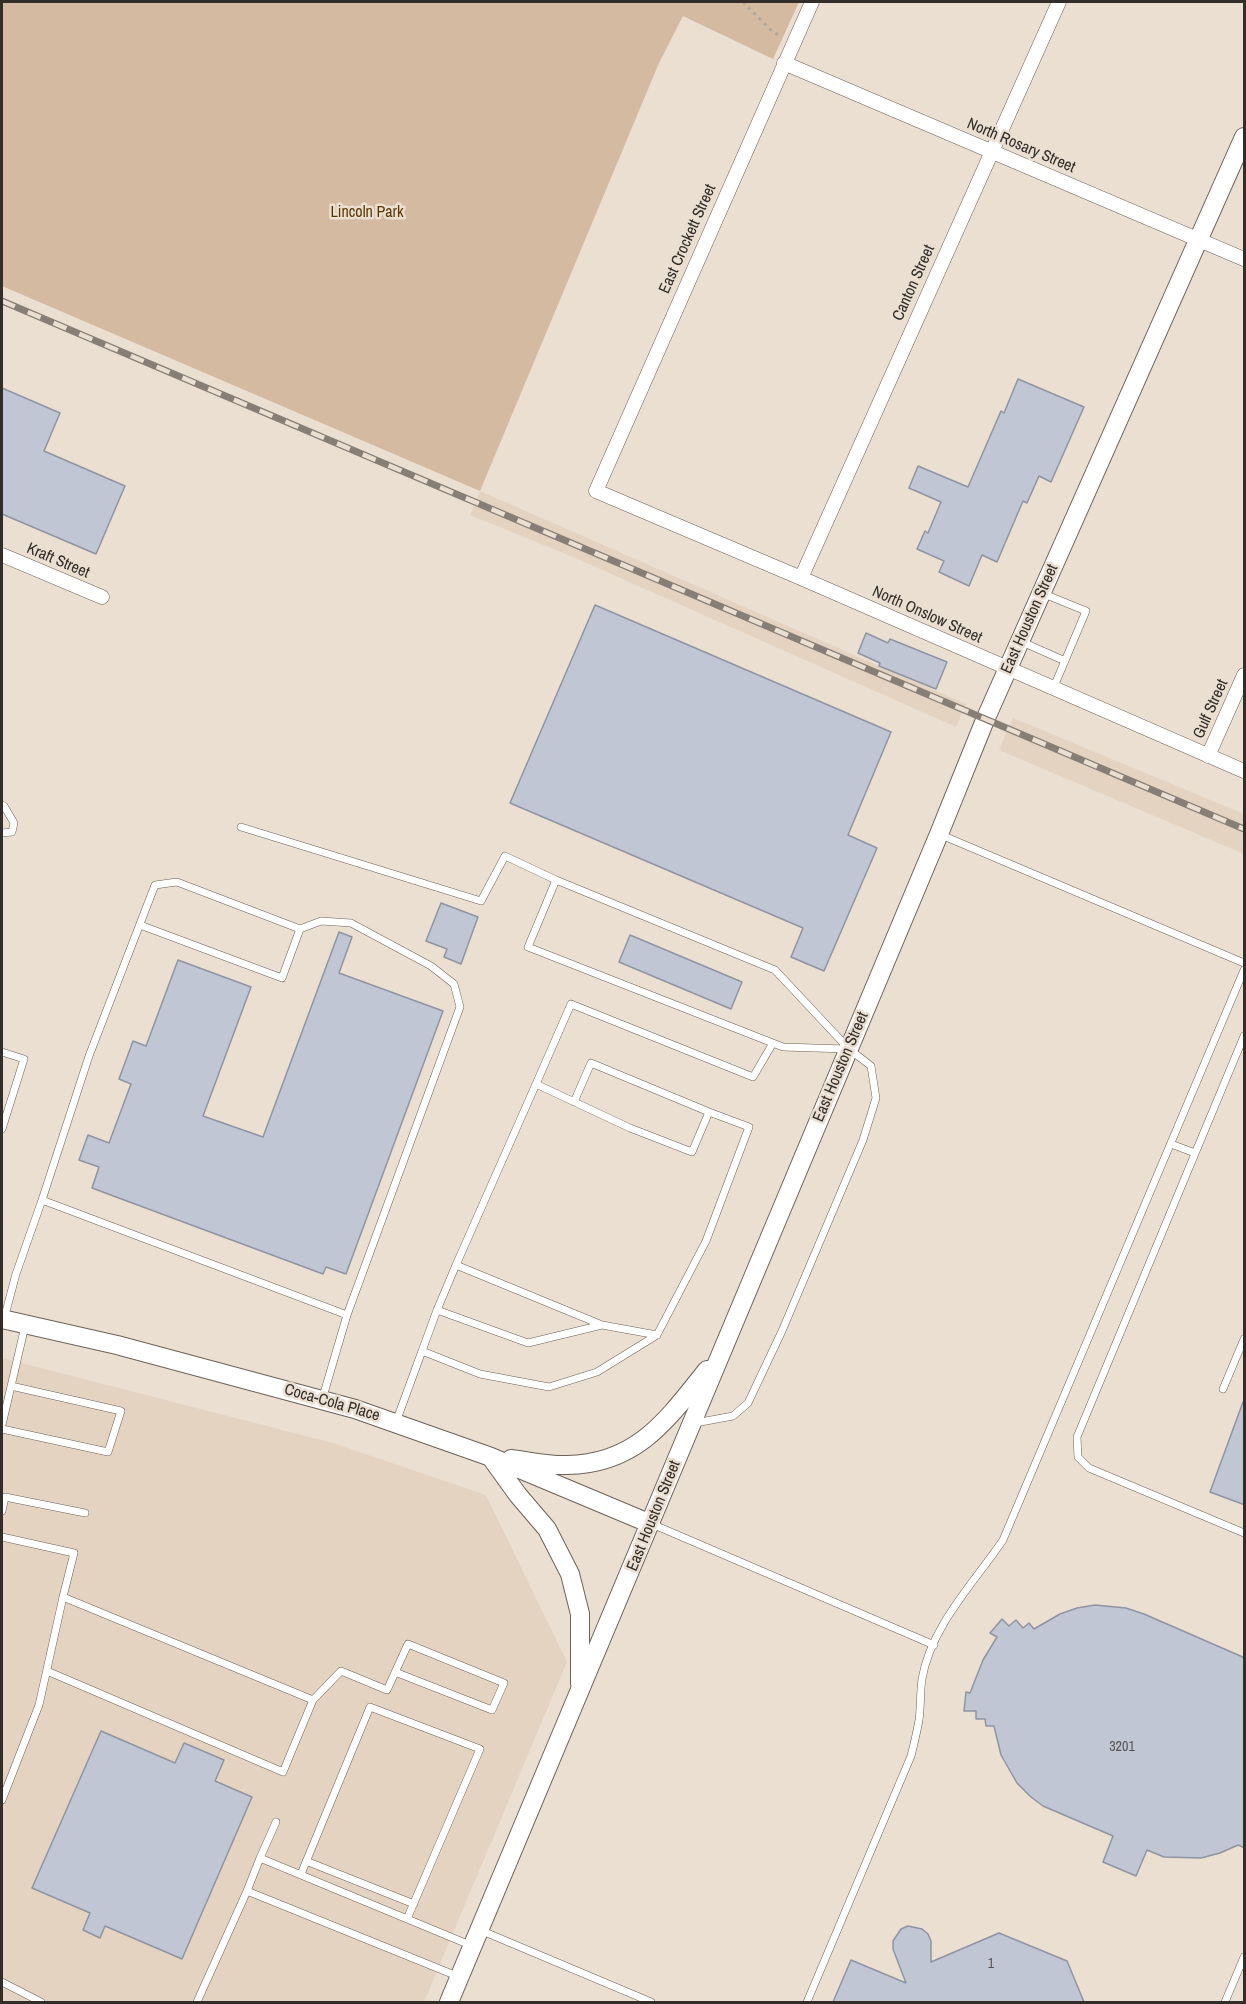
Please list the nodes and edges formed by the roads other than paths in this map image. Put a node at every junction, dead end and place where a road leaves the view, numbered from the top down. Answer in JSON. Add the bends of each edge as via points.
{"nodes":[{"id":1,"x":812,"y":2,"type":"edge"},
{"id":2,"x":1059,"y":2,"type":"edge"},
{"id":3,"x":784,"y":63,"type":"junction"},
{"id":4,"x":1245,"y":137,"type":"edge"},
{"id":5,"x":991,"y":151,"type":"junction"},
{"id":6,"x":1199,"y":239,"type":"junction"},
{"id":7,"x":1245,"y":259,"type":"edge"},
{"id":8,"x":596,"y":491,"type":"joint"},
{"id":9,"x":2,"y":555,"type":"edge"},
{"id":10,"x":801,"y":578,"type":"junction"},
{"id":11,"x":1042,"y":593,"type":"junction"},
{"id":12,"x":102,"y":597,"type":"dead end"},
{"id":13,"x":1020,"y":641,"type":"junction"},
{"id":14,"x":1065,"y":661,"type":"junction"},
{"id":15,"x":1008,"y":669,"type":"junction"},
{"id":16,"x":1245,"y":675,"type":"edge"},
{"id":17,"x":1053,"y":688,"type":"junction"},
{"id":18,"x":1208,"y":756,"type":"junction"},
{"id":19,"x":1245,"y":771,"type":"edge"},
{"id":20,"x":2,"y":805,"type":"edge"},
{"id":21,"x":241,"y":827,"type":"dead end"},
{"id":22,"x":2,"y":833,"type":"edge"},
{"id":23,"x":939,"y":834,"type":"junction"},
{"id":24,"x":556,"y":880,"type":"junction"},
{"id":25,"x":140,"y":924,"type":"junction"},
{"id":26,"x":300,"y":929,"type":"junction"},
{"id":27,"x":1245,"y":963,"type":"edge"},
{"id":28,"x":1245,"y":970,"type":"edge"},
{"id":29,"x":1245,"y":1036,"type":"edge"},
{"id":30,"x":773,"y":1043,"type":"junction"},
{"id":31,"x":849,"y":1049,"type":"junction"},
{"id":32,"x":2,"y":1052,"type":"edge"},
{"id":33,"x":536,"y":1084,"type":"junction"},
{"id":34,"x":574,"y":1102,"type":"junction"},
{"id":35,"x":709,"y":1112,"type":"junction"},
{"id":36,"x":2,"y":1129,"type":"edge"},
{"id":37,"x":1171,"y":1144,"type":"junction"},
{"id":38,"x":1195,"y":1153,"type":"junction"},
{"id":39,"x":42,"y":1200,"type":"junction"},
{"id":40,"x":456,"y":1265,"type":"junction"},
{"id":41,"x":437,"y":1310,"type":"junction"},
{"id":42,"x":347,"y":1315,"type":"junction"},
{"id":43,"x":3,"y":1319,"type":"edge"},
{"id":44,"x":26,"y":1324,"type":"junction"},
{"id":45,"x":602,"y":1324,"type":"junction"},
{"id":46,"x":657,"y":1335,"type":"junction"},
{"id":47,"x":1245,"y":1340,"type":"edge"},
{"id":48,"x":422,"y":1351,"type":"junction"},
{"id":49,"x":720,"y":1355,"type":"junction"},
{"id":50,"x":11,"y":1386,"type":"junction"},
{"id":51,"x":1223,"y":1389,"type":"dead end"},
{"id":52,"x":322,"y":1400,"type":"junction"},
{"id":53,"x":395,"y":1422,"type":"junction"},
{"id":54,"x":692,"y":1424,"type":"junction"},
{"id":55,"x":2,"y":1427,"type":"edge"},
{"id":56,"x":491,"y":1457,"type":"junction"},
{"id":57,"x":3,"y":1496,"type":"edge"},
{"id":58,"x":2,"y":1510,"type":"edge"},
{"id":59,"x":85,"y":1514,"type":"dead end"},
{"id":60,"x":651,"y":1524,"type":"junction"},
{"id":61,"x":1245,"y":1533,"type":"edge"},
{"id":62,"x":2,"y":1537,"type":"edge"},
{"id":63,"x":63,"y":1597,"type":"junction"},
{"id":64,"x":934,"y":1645,"type":"junction"},
{"id":65,"x":46,"y":1671,"type":"junction"},
{"id":66,"x":395,"y":1672,"type":"junction"},
{"id":67,"x":580,"y":1691,"type":"junction"},
{"id":68,"x":313,"y":1700,"type":"junction"},
{"id":69,"x":4,"y":1784,"type":"edge"},
{"id":70,"x":2,"y":1800,"type":"edge"},
{"id":71,"x":276,"y":1822,"type":"dead end"},
{"id":72,"x":260,"y":1858,"type":"junction"},
{"id":73,"x":306,"y":1861,"type":"junction"},
{"id":74,"x":301,"y":1874,"type":"junction"},
{"id":75,"x":247,"y":1891,"type":"junction"},
{"id":76,"x":414,"y":1904,"type":"junction"},
{"id":77,"x":407,"y":1919,"type":"junction"},
{"id":78,"x":476,"y":1938,"type":"junction"},
{"id":79,"x":1245,"y":1957,"type":"edge"},
{"id":80,"x":460,"y":1977,"type":"junction"},
{"id":81,"x":2,"y":1982,"type":"edge"},
{"id":82,"x":41,"y":2002,"type":"edge"},
{"id":83,"x":197,"y":2002,"type":"edge"},
{"id":84,"x":449,"y":2002,"type":"edge"},
{"id":85,"x":651,"y":2002,"type":"edge"},
{"id":86,"x":807,"y":2002,"type":"edge"},
{"id":87,"x":1225,"y":2002,"type":"edge"}],
"edges":[{"from":1,"to":3,"type":"street","name":"East Crockett Street"},
{"from":2,"to":5,"type":"street","name":"Canton Street"},
{"from":3,"to":5,"type":"street","name":"North Rosary Street"},
{"from":3,"to":8,"type":"street","name":"East Crockett Street"},
{"from":4,"to":6,"type":"main road","name":"East Houston Street"},
{"from":5,"to":6,"type":"street","name":"North Rosary Street"},
{"from":5,"to":10,"type":"street","name":"Canton Street"},
{"from":6,"to":7,"type":"street","name":"North Rosary Street"},
{"from":6,"to":11,"type":"main road","name":"East Houston Street"},
{"from":8,"to":10,"type":"street","name":"North Onslow Street"},
{"from":9,"to":12,"type":"street","name":"Kraft Street"},
{"from":10,"to":15,"type":"street","name":"North Onslow Street"},
{"from":11,"to":13,"type":"main road","name":"East Houston Street"},
{"from":11,"to":14,"type":"lane","via":[[1086,611]]},
{"from":13,"to":14,"type":"lane"},
{"from":13,"to":15,"type":"main road","name":"East Houston Street"},
{"from":14,"to":17,"type":"lane"},
{"from":15,"to":17,"type":"street","name":"North Onslow Street"},
{"from":15,"to":23,"type":"main road","name":"East Houston Street"},
{"from":16,"to":18,"type":"street","name":"Gulf Street"},
{"from":17,"to":18,"type":"street","name":"North Onslow Street"},
{"from":18,"to":19,"type":"street","name":"North Onslow Street"},
{"from":20,"to":22,"type":"lane","via":[[14,823],[12,832]]},
{"from":21,"to":24,"type":"lane","via":[[481,901],[506,856]]},
{"from":23,"to":27,"type":"lane"},
{"from":23,"to":31,"type":"main road","name":"East Houston Street"},
{"from":24,"to":30,"type":"lane","via":[[528,947]]},
{"from":24,"to":31,"type":"lane","via":[[775,970]]},
{"from":25,"to":26,"type":"lane","via":[[155,885],[177,882]]},
{"from":25,"to":26,"type":"lane","via":[[282,978]]},
{"from":25,"to":39,"type":"lane"},
{"from":26,"to":42,"type":"lane","via":[[321,921],[351,923],[431,966],[454,984],[460,1007]]},
{"from":28,"to":37,"type":"lane"},
{"from":29,"to":38,"type":"lane"},
{"from":30,"to":31,"type":"lane","via":[[783,1047]]},
{"from":30,"to":33,"type":"lane","via":[[753,1077],[571,1004]]},
{"from":31,"to":49,"type":"main road","name":"East Houston Street"},
{"from":31,"to":54,"type":"lane","via":[[871,1066],[876,1098],[863,1140],[748,1403],[734,1416]]},
{"from":32,"to":36,"type":"lane","via":[[24,1059]]},
{"from":33,"to":34,"type":"lane"},
{"from":33,"to":40,"type":"lane"},
{"from":34,"to":35,"type":"lane","via":[[591,1064]]},
{"from":34,"to":35,"type":"lane","via":[[692,1152]]},
{"from":35,"to":46,"type":"lane","via":[[749,1127],[706,1241]]},
{"from":37,"to":38,"type":"lane"},
{"from":37,"to":64,"type":"lane","via":[[1003,1540],[951,1610]]},
{"from":38,"to":61,"type":"lane","via":[[1077,1437],[1077,1457],[1089,1468]]},
{"from":39,"to":42,"type":"lane"},
{"from":39,"to":43,"type":"lane"},
{"from":40,"to":41,"type":"lane"},
{"from":40,"to":45,"type":"lane"},
{"from":41,"to":45,"type":"lane","via":[[528,1343]]},
{"from":41,"to":48,"type":"lane"},
{"from":42,"to":52,"type":"lane"},
{"from":43,"to":44,"type":"main road","name":"Coca-Cola Place"},
{"from":44,"to":50,"type":"lane"},
{"from":44,"to":52,"type":"main road","name":"Coca-Cola Place"},
{"from":45,"to":46,"type":"lane"},
{"from":46,"to":48,"type":"lane","via":[[597,1372],[549,1387],[480,1374]]},
{"from":47,"to":51,"type":"lane"},
{"from":48,"to":53,"type":"lane"},
{"from":49,"to":54,"type":"main road","name":"East Houston Street"},
{"from":49,"to":56,"type":"main road","via":[[670,1417],[640,1444],[604,1461],[566,1466]]},
{"from":50,"to":55,"type":"lane"},
{"from":50,"to":55,"type":"lane","via":[[121,1411],[108,1452]]},
{"from":52,"to":53,"type":"main road","name":"Coca-Cola Place"},
{"from":53,"to":56,"type":"main road","name":"Coca-Cola Place"},
{"from":54,"to":60,"type":"main road","name":"East Houston Street"},
{"from":56,"to":60,"type":"main road","name":"Coca-Cola Place"},
{"from":56,"to":67,"type":"main road","via":[[548,1529],[570,1574],[580,1614]]},
{"from":57,"to":58,"type":"lane"},
{"from":57,"to":59,"type":"lane"},
{"from":60,"to":64,"type":"lane"},
{"from":60,"to":67,"type":"main road","name":"East Houston Street"},
{"from":62,"to":63,"type":"lane","via":[[74,1553]]},
{"from":63,"to":65,"type":"lane"},
{"from":63,"to":68,"type":"lane"},
{"from":64,"to":86,"type":"lane","via":[[922,1677],[919,1721],[911,1756]]},
{"from":65,"to":68,"type":"lane","via":[[283,1772]]},
{"from":65,"to":69,"type":"lane","via":[[39,1705]]},
{"from":66,"to":66,"type":"lane","via":[[492,1710],[504,1683],[408,1644]]},
{"from":66,"to":68,"type":"lane","via":[[387,1690],[341,1671]]},
{"from":67,"to":78,"type":"main road","name":"East Houston Street"},
{"from":69,"to":70,"type":"lane"},
{"from":71,"to":72,"type":"lane"},
{"from":72,"to":74,"type":"lane"},
{"from":72,"to":75,"type":"lane"},
{"from":73,"to":74,"type":"lane"},
{"from":73,"to":76,"type":"lane"},
{"from":73,"to":76,"type":"lane","via":[[370,1707],[480,1749]]},
{"from":74,"to":77,"type":"lane"},
{"from":75,"to":80,"type":"lane"},
{"from":75,"to":83,"type":"lane"},
{"from":76,"to":77,"type":"lane"},
{"from":77,"to":78,"type":"lane"},
{"from":78,"to":80,"type":"main road","name":"East Houston Street"},
{"from":78,"to":85,"type":"lane"},
{"from":79,"to":87,"type":"lane"},
{"from":80,"to":84,"type":"main road","name":"East Houston Street"},
{"from":81,"to":82,"type":"lane"}]}
